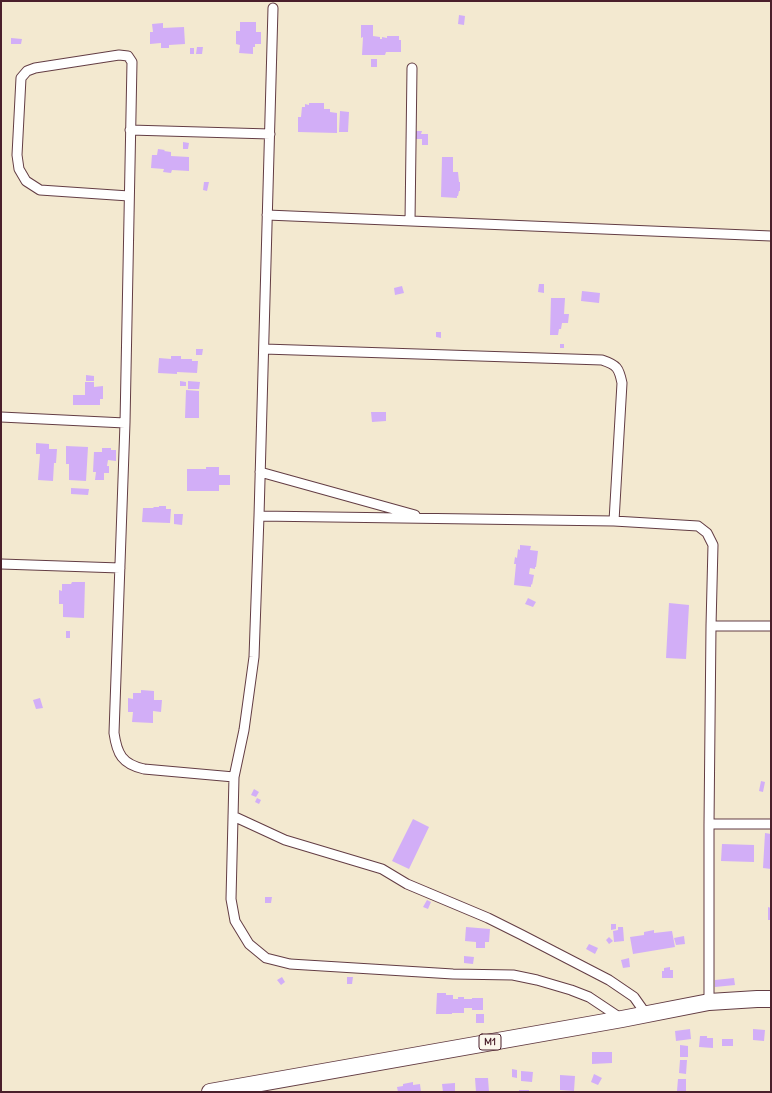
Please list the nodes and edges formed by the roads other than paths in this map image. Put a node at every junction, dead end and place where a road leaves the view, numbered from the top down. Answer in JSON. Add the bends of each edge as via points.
{"nodes":[{"id":1,"x":273,"y":8,"type":"dead end"},
{"id":2,"x":412,"y":68,"type":"dead end"},
{"id":3,"x":130,"y":130,"type":"junction"},
{"id":4,"x":270,"y":134,"type":"junction"},
{"id":5,"x":129,"y":196,"type":"junction"},
{"id":6,"x":268,"y":215,"type":"junction"},
{"id":7,"x":410,"y":221,"type":"junction"},
{"id":8,"x":771,"y":236,"type":"edge"},
{"id":9,"x":264,"y":348,"type":"junction"},
{"id":10,"x":1,"y":417,"type":"edge"},
{"id":11,"x":125,"y":423,"type":"junction"},
{"id":12,"x":260,"y":472,"type":"junction"},
{"id":13,"x":259,"y":516,"type":"junction"},
{"id":14,"x":427,"y":519,"type":"junction"},
{"id":15,"x":614,"y":521,"type":"junction"},
{"id":16,"x":1,"y":564,"type":"edge"},
{"id":17,"x":120,"y":568,"type":"junction"},
{"id":18,"x":711,"y":626,"type":"junction"},
{"id":19,"x":771,"y":626,"type":"edge"},
{"id":20,"x":234,"y":777,"type":"junction"},
{"id":21,"x":233,"y":816,"type":"junction"},
{"id":22,"x":709,"y":824,"type":"junction"},
{"id":23,"x":771,"y":824,"type":"edge"},
{"id":24,"x":771,"y":999,"type":"edge"},
{"id":25,"x":709,"y":1002,"type":"junction"},
{"id":26,"x":646,"y":1014,"type":"junction"},
{"id":27,"x":622,"y":1019,"type":"junction"},
{"id":28,"x":210,"y":1092,"type":"edge"}],
"edges":[{"from":1,"to":4,"type":"street"},
{"from":2,"to":7,"type":"street"},
{"from":3,"to":4,"type":"street"},
{"from":3,"to":5,"type":"street"},
{"from":3,"to":5,"type":"street","via":[[132,62],[128,56],[119,55],[35,68],[27,71],[22,78],[17,154],[19,169],[26,181],[40,190]]},
{"from":4,"to":6,"type":"street"},
{"from":5,"to":11,"type":"street"},
{"from":6,"to":7,"type":"street"},
{"from":6,"to":9,"type":"street"},
{"from":7,"to":8,"type":"street"},
{"from":9,"to":12,"type":"street"},
{"from":9,"to":15,"type":"street","via":[[602,360],[612,363],[619,371],[622,383]]},
{"from":10,"to":11,"type":"street"},
{"from":11,"to":17,"type":"street"},
{"from":12,"to":13,"type":"street"},
{"from":12,"to":14,"type":"street"},
{"from":13,"to":14,"type":"street"},
{"from":13,"to":20,"type":"street","via":[[254,657],[244,730]]},
{"from":14,"to":15,"type":"street"},
{"from":15,"to":18,"type":"street","via":[[698,526],[707,533],[713,545]]},
{"from":16,"to":17,"type":"street"},
{"from":17,"to":20,"type":"street","via":[[114,733],[121,757],[132,765],[144,769]]},
{"from":18,"to":19,"type":"street"},
{"from":18,"to":22,"type":"street"},
{"from":20,"to":21,"type":"street"},
{"from":21,"to":26,"type":"street","via":[[285,840],[382,869],[407,884],[502,925],[609,980],[634,997]]},
{"from":21,"to":27,"type":"street","via":[[231,899],[235,921],[249,944],[266,958],[290,964],[519,976],[554,984],[589,997]]},
{"from":22,"to":23,"type":"street"},
{"from":22,"to":25,"type":"street"},
{"from":24,"to":25,"type":"highway","number":"M1"},
{"from":25,"to":26,"type":"highway","number":"M1"},
{"from":26,"to":27,"type":"highway","number":"M1"},
{"from":27,"to":28,"type":"highway","number":"M1"}]}
